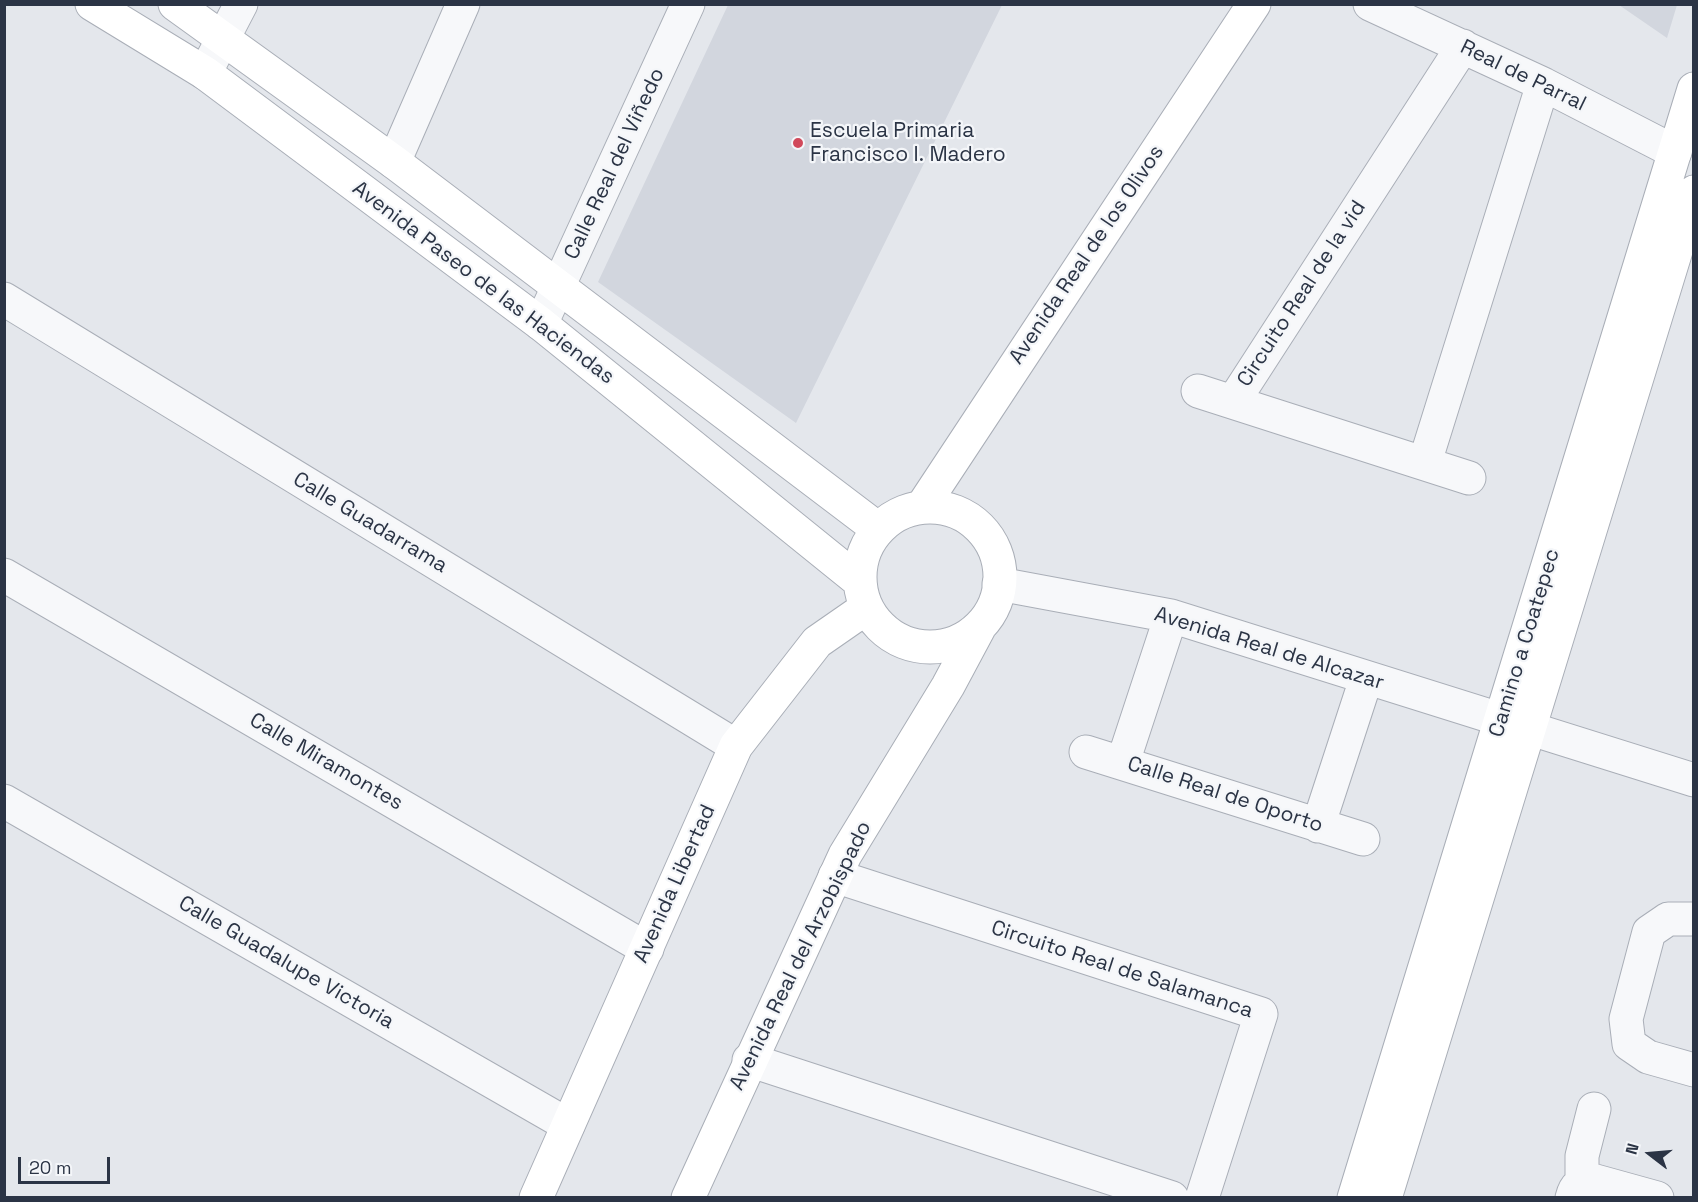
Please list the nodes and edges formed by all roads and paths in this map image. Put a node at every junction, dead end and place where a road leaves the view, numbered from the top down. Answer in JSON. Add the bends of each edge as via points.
{"nodes":[{"id":1,"x":92,"y":4,"type":"edge"},
{"id":2,"x":175,"y":4,"type":"edge"},
{"id":3,"x":241,"y":4,"type":"edge"},
{"id":4,"x":463,"y":4,"type":"edge"},
{"id":5,"x":688,"y":4,"type":"edge"},
{"id":6,"x":1254,"y":4,"type":"edge"},
{"id":7,"x":1370,"y":4,"type":"edge"},
{"id":8,"x":224,"y":39,"type":"junction"},
{"id":9,"x":1463,"y":46,"type":"junction"},
{"id":10,"x":205,"y":73,"type":"junction"},
{"id":11,"x":1542,"y":84,"type":"junction"},
{"id":12,"x":1694,"y":89,"type":"edge"},
{"id":13,"x":1675,"y":152,"type":"junction"},
{"id":14,"x":394,"y":162,"type":"junction"},
{"id":15,"x":1694,"y":192,"type":"edge"},
{"id":16,"x":559,"y":285,"type":"junction"},
{"id":17,"x":4,"y":299,"type":"edge"},
{"id":18,"x":542,"y":324,"type":"junction"},
{"id":19,"x":1198,"y":391,"type":"dead end"},
{"id":20,"x":1233,"y":402,"type":"junction"},
{"id":21,"x":1425,"y":462,"type":"junction"},
{"id":22,"x":1469,"y":478,"type":"dead end"},
{"id":23,"x":922,"y":507,"type":"junction"},
{"id":24,"x":878,"y":529,"type":"junction"},
{"id":25,"x":4,"y":575,"type":"edge"},
{"id":26,"x":999,"y":584,"type":"junction"},
{"id":27,"x":863,"y":594,"type":"junction"},
{"id":28,"x":1170,"y":616,"type":"junction"},
{"id":29,"x":979,"y":628,"type":"junction"},
{"id":30,"x":1366,"y":679,"type":"junction"},
{"id":31,"x":1515,"y":724,"type":"junction"},
{"id":32,"x":736,"y":746,"type":"junction"},
{"id":33,"x":1086,"y":752,"type":"dead end"},
{"id":34,"x":1123,"y":762,"type":"junction"},
{"id":35,"x":1694,"y":780,"type":"edge"},
{"id":36,"x":4,"y":801,"type":"edge"},
{"id":37,"x":1318,"y":826,"type":"junction"},
{"id":38,"x":1363,"y":839,"type":"dead end"},
{"id":39,"x":835,"y":876,"type":"junction"},
{"id":40,"x":1681,"y":919,"type":"edge"},
{"id":41,"x":647,"y":948,"type":"junction"},
{"id":42,"x":749,"y":1060,"type":"junction"},
{"id":43,"x":1694,"y":1070,"type":"edge"},
{"id":44,"x":1594,"y":1109,"type":"dead end"},
{"id":45,"x":568,"y":1125,"type":"junction"},
{"id":46,"x":1577,"y":1189,"type":"edge"},
{"id":47,"x":536,"y":1197,"type":"edge"},
{"id":48,"x":688,"y":1197,"type":"edge"},
{"id":49,"x":1172,"y":1197,"type":"edge"},
{"id":50,"x":1202,"y":1197,"type":"edge"},
{"id":51,"x":1354,"y":1197,"type":"edge"},
{"id":52,"x":1385,"y":1197,"type":"edge"},
{"id":53,"x":1658,"y":1197,"type":"edge"}],
"edges":[{"from":1,"to":10,"type":"main road","name":"Avenida Paseo de las Haciendas"},
{"from":2,"to":8,"type":"main road","name":"Avenida Paseo de las Haciendas"},
{"from":3,"to":8,"type":"street"},
{"from":4,"to":14,"type":"street"},
{"from":5,"to":16,"type":"street","name":"Calle Real del Viñedo"},
{"from":6,"to":23,"type":"main road","name":"Avenida Real de los Olivos"},
{"from":7,"to":9,"type":"street","name":"Real de Parral"},
{"from":8,"to":10,"type":"street"},
{"from":8,"to":14,"type":"main road","name":"Avenida Paseo de las Haciendas"},
{"from":9,"to":11,"type":"street","name":"Real de Parral"},
{"from":9,"to":20,"type":"street","name":"Circuito Real de la vid"},
{"from":10,"to":18,"type":"main road","name":"Avenida Paseo de las Haciendas"},
{"from":11,"to":13,"type":"street","name":"Real de Parral"},
{"from":11,"to":21,"type":"street"},
{"from":12,"to":13,"type":"main road","name":"Camino a Coatepec"},
{"from":13,"to":31,"type":"main road","name":"Camino a Coatepec"},
{"from":14,"to":16,"type":"main road","name":"Avenida Paseo de las Haciendas"},
{"from":15,"to":31,"type":"main road","name":"Camino a Coatepec"},
{"from":16,"to":18,"type":"street","name":"Calle Real del Viñedo"},
{"from":16,"to":24,"type":"main road","name":"Avenida Paseo de las Haciendas"},
{"from":17,"to":32,"type":"street","name":"Calle Guadarrama"},
{"from":18,"to":27,"type":"main road","name":"Avenida Paseo de las Haciendas"},
{"from":19,"to":20,"type":"street"},
{"from":20,"to":21,"type":"street","name":"Circuito Real de la vid"},
{"from":21,"to":22,"type":"street","name":"Circuito Real de la vid"},
{"from":23,"to":24,"type":"main road","via":[[891,518]]},
{"from":23,"to":26,"type":"main road","via":[[945,508],[966,517],[984,532],[995,551]]},
{"from":24,"to":27,"type":"main road","via":[[861,562]]},
{"from":25,"to":41,"type":"street","name":"Calle Miramontes"},
{"from":26,"to":28,"type":"street","name":"Avenida Real de Alcazar"},
{"from":26,"to":29,"type":"main road","via":[[991,612]]},
{"from":27,"to":29,"type":"main road","via":[[879,627],[897,640],[918,647],[940,647]]},
{"from":27,"to":32,"type":"main road","name":"Avenida Libertad","via":[[817,642]]},
{"from":28,"to":30,"type":"street","name":"Avenida Real de Alcazar"},
{"from":28,"to":34,"type":"street"},
{"from":29,"to":39,"type":"main road","name":"Avenida Real del Arzobispado"},
{"from":30,"to":31,"type":"street","name":"Avenida Real de Alcazar"},
{"from":30,"to":37,"type":"street"},
{"from":31,"to":35,"type":"street","name":"Avenida Real de Alcazar"},
{"from":31,"to":51,"type":"main road","name":"Camino a Coatepec"},
{"from":31,"to":52,"type":"main road","name":"Camino a Coatepec"},
{"from":32,"to":41,"type":"main road","name":"Avenida Libertad"},
{"from":33,"to":34,"type":"street","name":"Calle Real de Oporto"},
{"from":34,"to":37,"type":"street","name":"Calle Real de Oporto"},
{"from":36,"to":45,"type":"street","name":"Calle Guadalupe Victoria"},
{"from":37,"to":38,"type":"street","name":"Calle Real de Oporto"},
{"from":39,"to":42,"type":"main road","name":"Avenida Real del Arzobispado"},
{"from":39,"to":50,"type":"street","name":"Circuito Real de Salamanca","via":[[1261,1014]]},
{"from":40,"to":43,"type":"street","via":[[1649,932],[1626,1019],[1629,1044],[1648,1057]]},
{"from":41,"to":45,"type":"main road","name":"Avenida Libertad"},
{"from":42,"to":48,"type":"main road","name":"Avenida Real del Arzobispado"},
{"from":42,"to":49,"type":"street"},
{"from":44,"to":46,"type":"street"},
{"from":45,"to":47,"type":"main road","name":"Avenida Libertad"},
{"from":46,"to":53,"type":"street","via":[[1592,1180]]}]}
